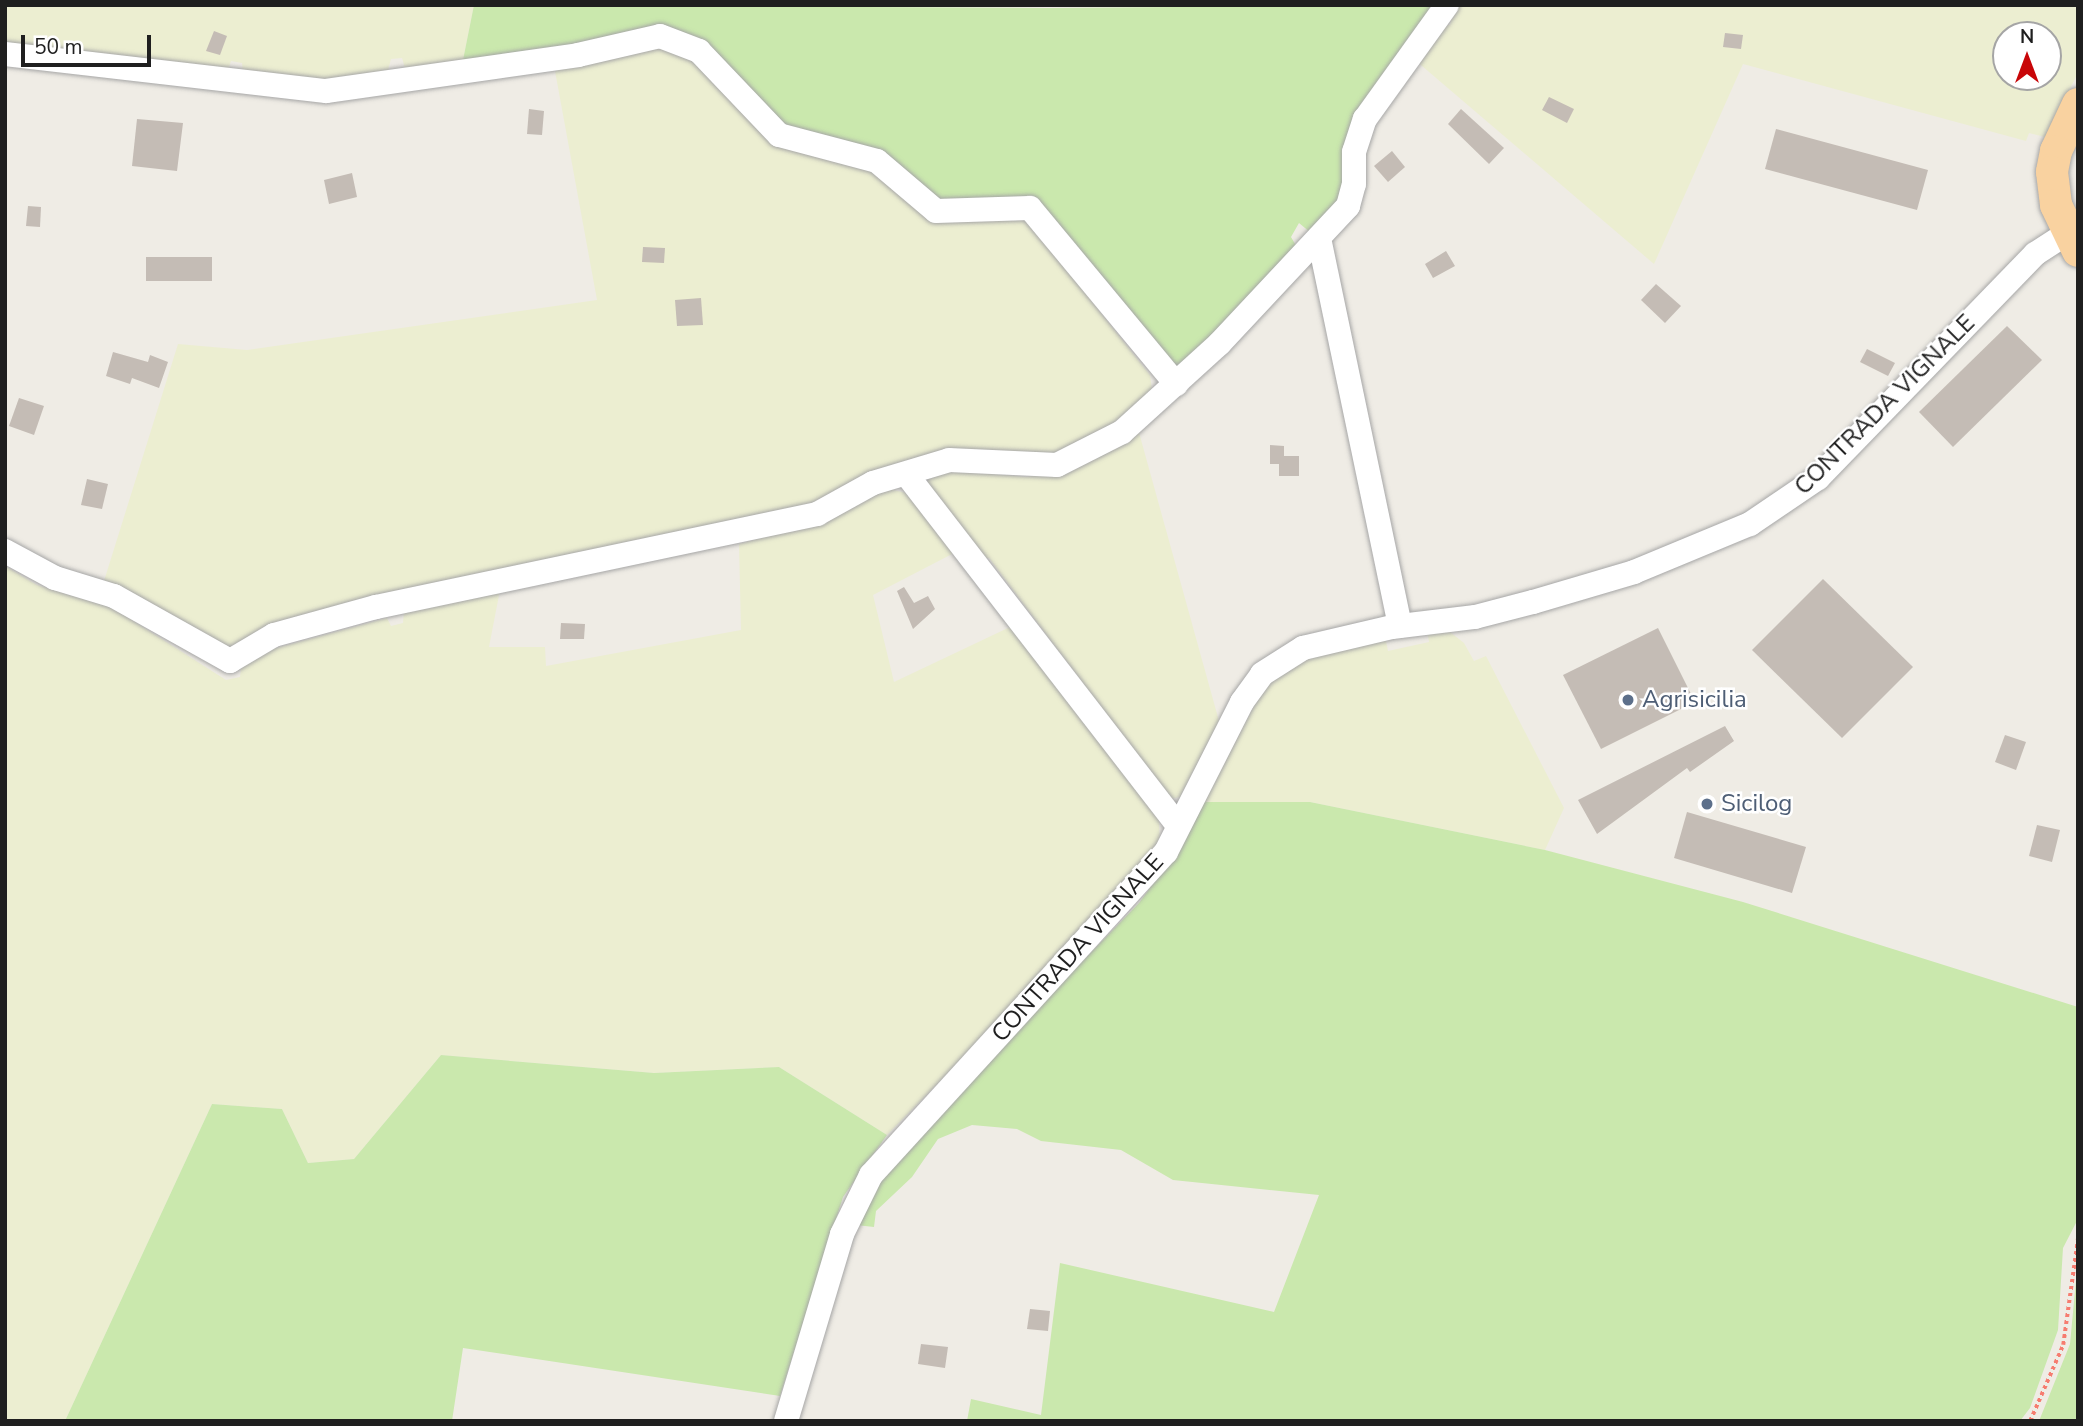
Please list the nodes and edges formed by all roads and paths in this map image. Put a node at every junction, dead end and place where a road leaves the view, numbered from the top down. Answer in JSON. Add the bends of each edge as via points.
{"nodes":[{"id":1,"x":1447,"y":5,"type":"edge"},
{"id":2,"x":5,"y":54,"type":"edge"},
{"id":3,"x":2078,"y":104,"type":"edge"},
{"id":4,"x":1319,"y":238,"type":"junction"},
{"id":5,"x":2073,"y":242,"type":"edge"},
{"id":6,"x":1176,"y":384,"type":"junction"},
{"id":7,"x":907,"y":475,"type":"junction"},
{"id":8,"x":5,"y":551,"type":"edge"},
{"id":9,"x":1400,"y":626,"type":"junction"},
{"id":10,"x":1178,"y":826,"type":"junction"},
{"id":11,"x":2078,"y":1237,"type":"edge"},
{"id":12,"x":786,"y":1421,"type":"edge"},
{"id":13,"x":2030,"y":1421,"type":"edge"}],
"edges":[{"from":1,"to":4,"type":"street","via":[[1365,119],[1354,152],[1354,184],[1348,206]]},
{"from":2,"to":6,"type":"street","via":[[326,90],[578,55],[660,36],[699,51],[779,135],[877,161],[936,211],[1030,208]]},
{"from":3,"to":5,"type":"main road","via":[[2056,151],[2052,172],[2056,205]]},
{"from":4,"to":6,"type":"street"},
{"from":4,"to":9,"type":"street"},
{"from":5,"to":9,"type":"street","name":"CONTRADA VIGNALE","via":[[2035,254],[1818,478],[1750,524],[1634,572],[1475,617]]},
{"from":6,"to":7,"type":"street","via":[[1122,432],[1057,465],[949,460]]},
{"from":7,"to":8,"type":"street","via":[[873,483],[817,514],[376,607],[274,635],[230,661],[114,596],[55,578]]},
{"from":7,"to":10,"type":"street"},
{"from":9,"to":10,"type":"street","name":"CONTRADA VIGNALE","via":[[1303,648],[1262,674],[1242,702]]},
{"from":10,"to":12,"type":"street","name":"CONTRADA VIGNALE","via":[[1166,852],[1125,903],[871,1175],[842,1234]]},
{"from":11,"to":13,"type":"path","via":[[2063,1345]]}]}
